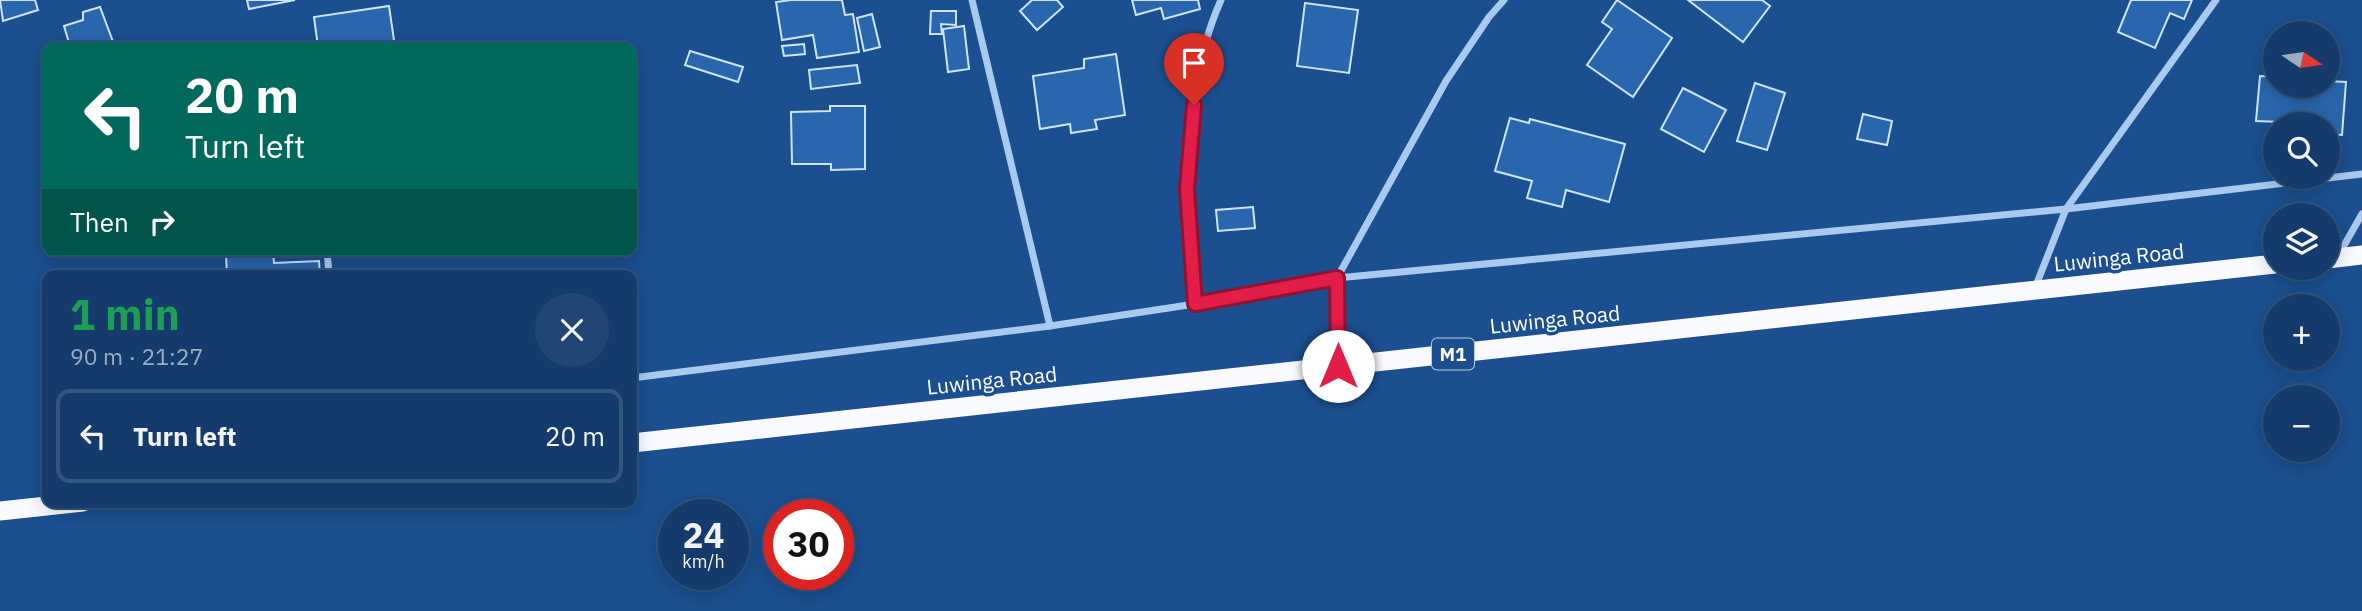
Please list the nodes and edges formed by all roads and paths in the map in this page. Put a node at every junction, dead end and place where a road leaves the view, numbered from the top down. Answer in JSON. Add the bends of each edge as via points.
{"nodes":[{"id":1,"x":972,"y":0,"type":"edge"},
{"id":2,"x":1221,"y":0,"type":"edge"},
{"id":3,"x":1504,"y":0,"type":"edge"},
{"id":4,"x":2216,"y":0,"type":"edge"},
{"id":5,"x":2362,"y":174,"type":"edge"},
{"id":6,"x":2066,"y":209,"type":"junction"},
{"id":7,"x":2362,"y":214,"type":"edge"},
{"id":8,"x":2340,"y":246,"type":"edge"},
{"id":9,"x":2362,"y":255,"type":"edge"},
{"id":10,"x":2340,"y":257,"type":"edge"},
{"id":11,"x":2263,"y":265,"type":"edge"},
{"id":12,"x":1337,"y":278,"type":"junction"},
{"id":13,"x":2035,"y":289,"type":"junction"},
{"id":14,"x":1195,"y":304,"type":"junction"},
{"id":15,"x":1050,"y":326,"type":"junction"},
{"id":16,"x":1338,"y":366,"type":"junction"},
{"id":17,"x":637,"y":377,"type":"edge"},
{"id":18,"x":637,"y":442,"type":"edge"},
{"id":19,"x":42,"y":506,"type":"edge"},
{"id":20,"x":0,"y":511,"type":"edge"}],
"edges":[{"from":1,"to":15,"type":"street"},
{"from":2,"to":14,"type":"street","via":[[1202,56],[1190,130],[1187,189]]},
{"from":3,"to":12,"type":"street","via":[[1446,81]]},
{"from":4,"to":6,"type":"street"},
{"from":5,"to":6,"type":"street"},
{"from":6,"to":12,"type":"street"},
{"from":6,"to":13,"type":"street"},
{"from":7,"to":8,"type":"street"},
{"from":9,"to":10,"type":"highway"},
{"from":11,"to":13,"type":"highway","name":"Luwinga Road","number":"M1"},
{"from":12,"to":14,"type":"street"},
{"from":12,"to":16,"type":"street"},
{"from":13,"to":16,"type":"highway","name":"Luwinga Road","number":"M1"},
{"from":14,"to":15,"type":"street"},
{"from":15,"to":17,"type":"street"},
{"from":16,"to":18,"type":"highway","name":"Luwinga Road","number":"M1"},
{"from":19,"to":20,"type":"highway"}]}
